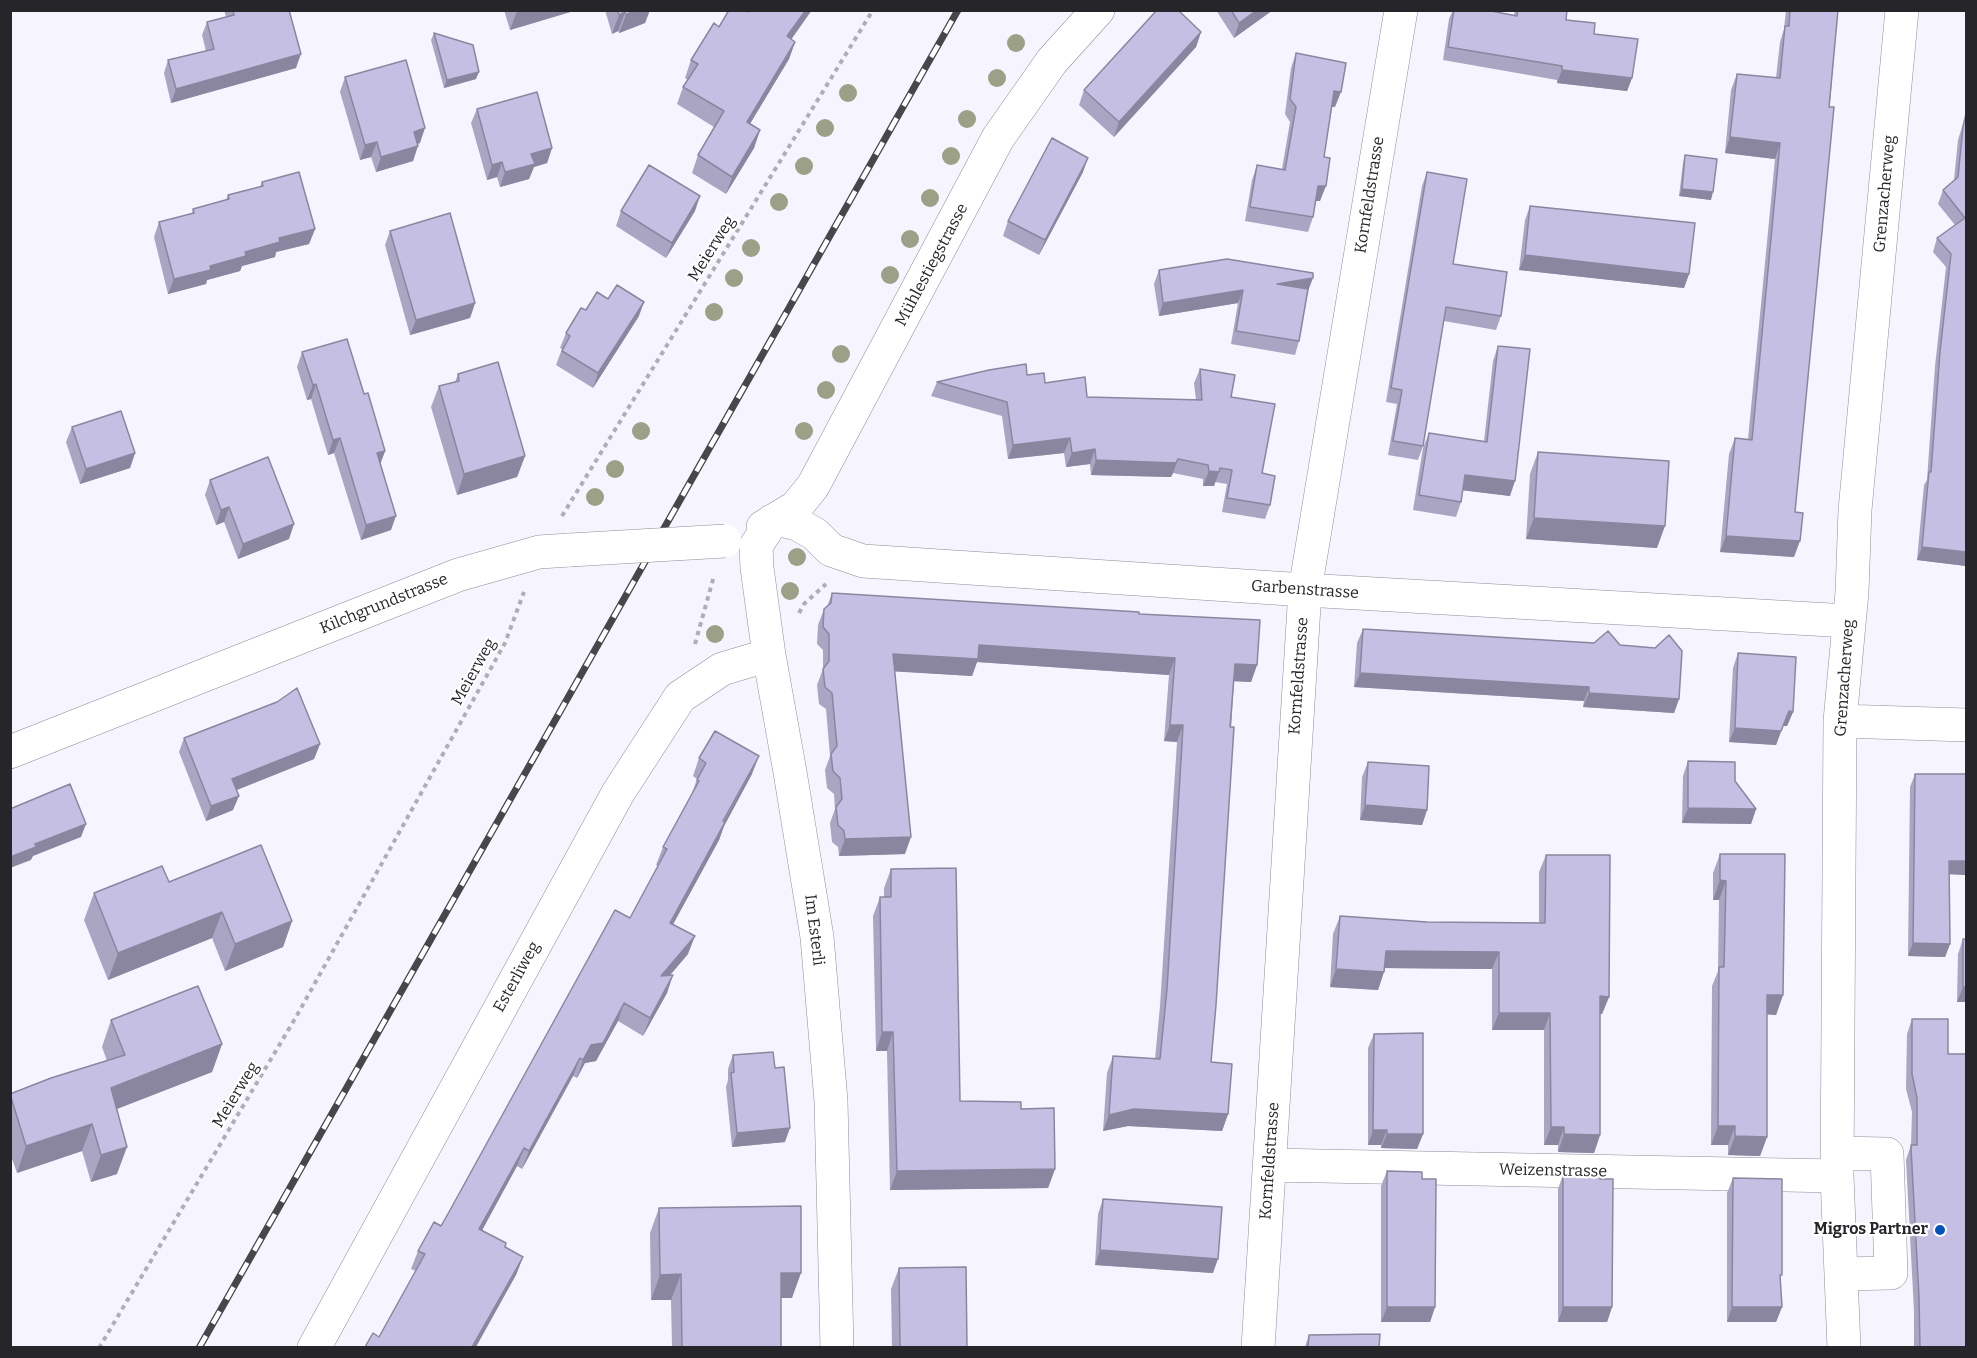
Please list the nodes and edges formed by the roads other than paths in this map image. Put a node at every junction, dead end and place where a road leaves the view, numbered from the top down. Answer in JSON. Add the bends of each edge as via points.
{"nodes":[{"id":1,"x":1098,"y":10,"type":"edge"},
{"id":2,"x":1401,"y":10,"type":"edge"},
{"id":3,"x":1902,"y":10,"type":"edge"},
{"id":4,"x":772,"y":521,"type":"junction"},
{"id":5,"x":1305,"y":590,"type":"junction"},
{"id":6,"x":1848,"y":621,"type":"junction"},
{"id":7,"x":769,"y":655,"type":"junction"},
{"id":8,"x":1840,"y":721,"type":"junction"},
{"id":9,"x":1966,"y":725,"type":"edge"},
{"id":10,"x":10,"y":752,"type":"edge"},
{"id":11,"x":1270,"y":1165,"type":"junction"},
{"id":12,"x":1837,"y":1165,"type":"junction"},
{"id":13,"x":1841,"y":1274,"type":"junction"},
{"id":14,"x":314,"y":1347,"type":"edge"},
{"id":15,"x":837,"y":1347,"type":"edge"},
{"id":16,"x":1258,"y":1347,"type":"edge"},
{"id":17,"x":1844,"y":1347,"type":"edge"}],
"edges":[{"from":1,"to":4,"type":"street","name":"Mühlestiegstrasse","via":[[1052,61],[998,138],[813,486],[795,507]]},
{"from":2,"to":5,"type":"street","name":"Kornfeldstrasse"},
{"from":3,"to":6,"type":"street","name":"Grenzacherweg"},
{"from":4,"to":5,"type":"street","name":"Garbenstrasse","via":[[797,524],[831,550],[863,561]]},
{"from":4,"to":7,"type":"street","name":"Im Esterli","via":[[756,546]]},
{"from":4,"to":10,"type":"street","name":"Kilchgrundstrasse","bridge":true,"via":[[749,535],[725,541],[555,551],[458,575]]},
{"from":5,"to":6,"type":"street","name":"Garbenstrasse"},
{"from":5,"to":11,"type":"street","name":"Kornfeldstrasse"},
{"from":6,"to":8,"type":"street","name":"Grenzacherweg"},
{"from":7,"to":14,"type":"street","name":"Esterliweg","via":[[722,669],[680,697],[618,793]]},
{"from":7,"to":15,"type":"street","name":"Im Esterli","via":[[817,937],[831,1101]]},
{"from":8,"to":9,"type":"street"},
{"from":8,"to":12,"type":"street","name":"Grenzacherweg"},
{"from":11,"to":12,"type":"street","name":"Weizenstrasse"},
{"from":11,"to":16,"type":"street","name":"Kornfeldstrasse"},
{"from":12,"to":13,"type":"street","name":"Grenzacherweg"},
{"from":12,"to":13,"type":"street","name":"Weizenstrasse","via":[[1887,1154],[1891,1273]]},
{"from":13,"to":17,"type":"street","name":"Grenzacherweg"}]}
